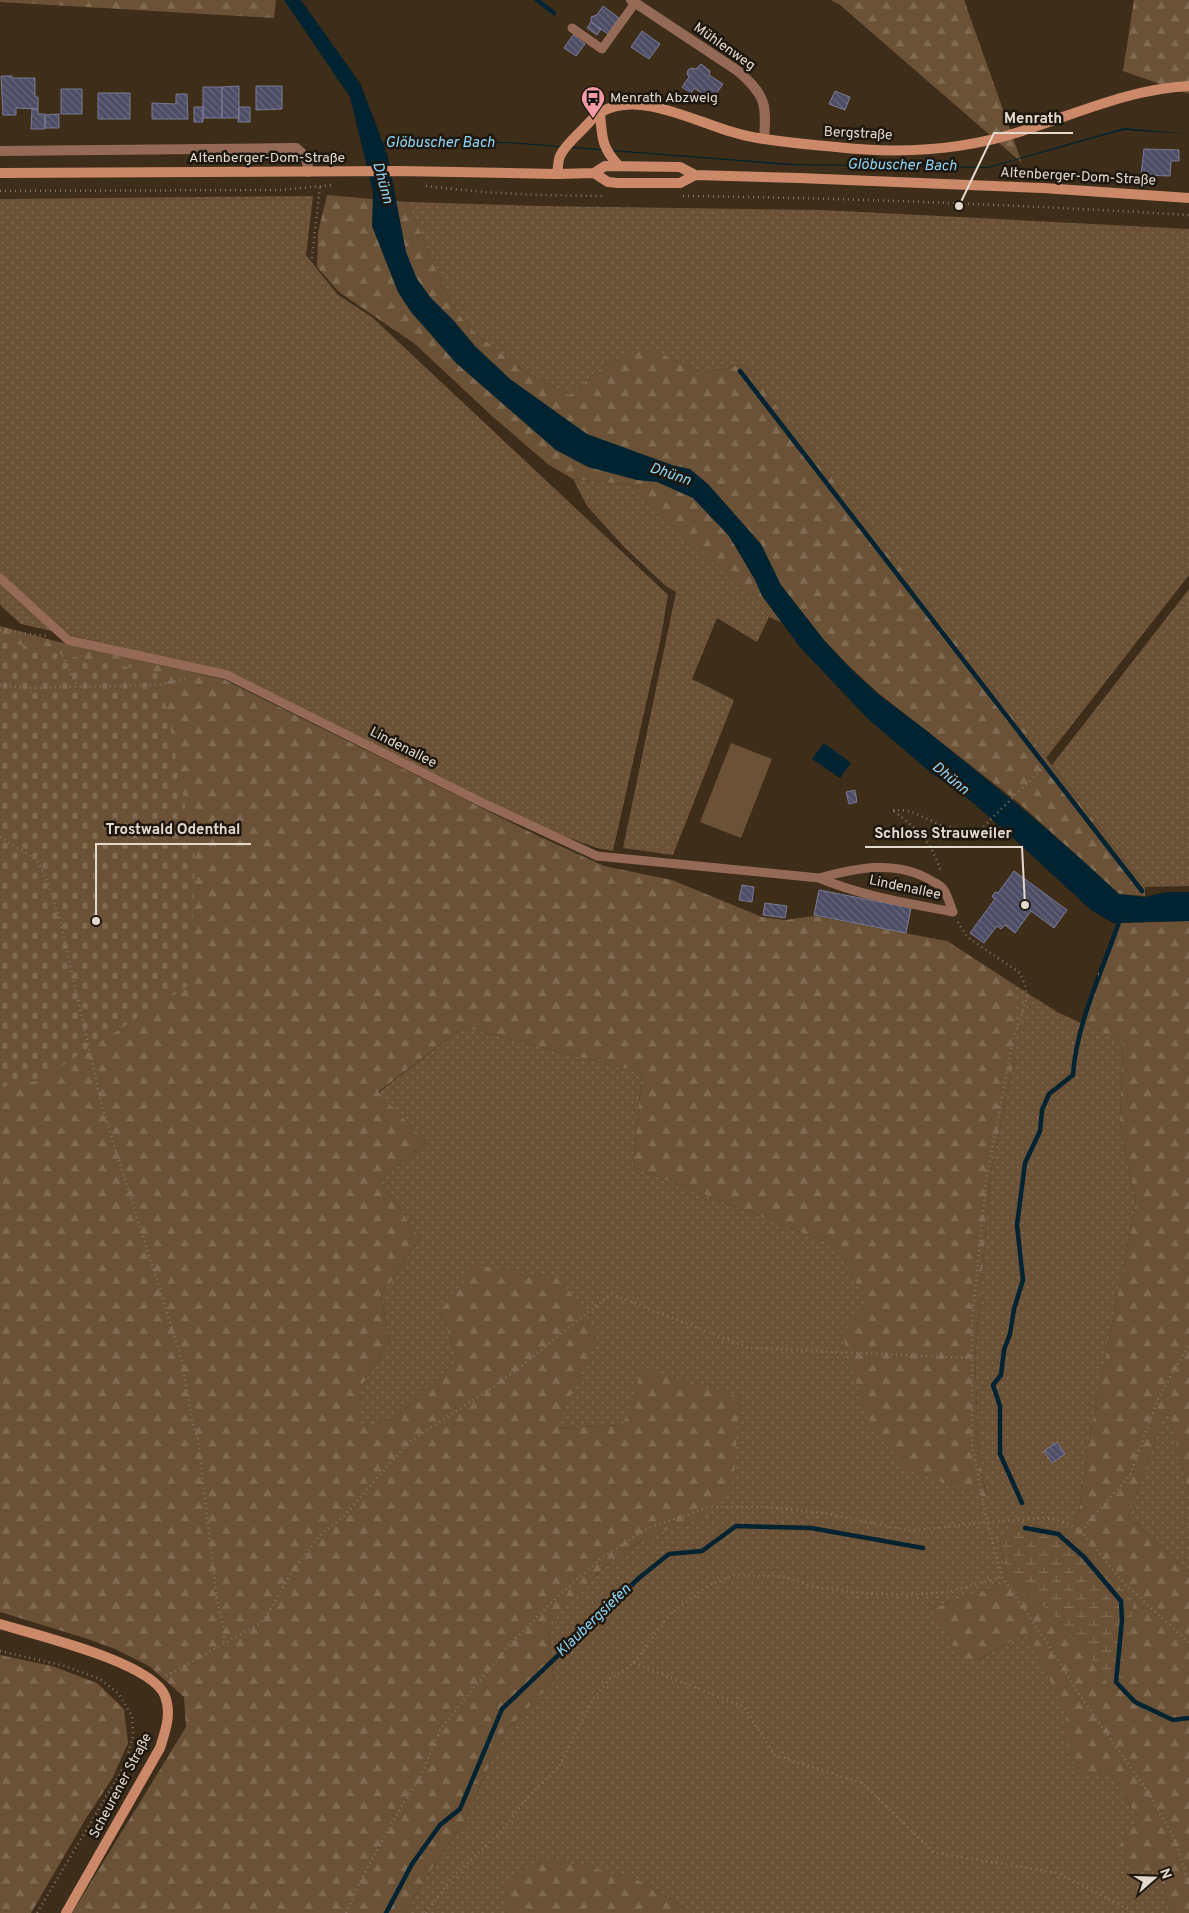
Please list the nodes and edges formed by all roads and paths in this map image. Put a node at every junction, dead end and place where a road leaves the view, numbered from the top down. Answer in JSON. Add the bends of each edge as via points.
{"nodes":[{"id":1,"x":633,"y":1,"type":"edge"},
{"id":2,"x":572,"y":28,"type":"dead end"},
{"id":3,"x":1189,"y":86,"type":"edge"},
{"id":4,"x":600,"y":112,"type":"junction"},
{"id":5,"x":764,"y":139,"type":"junction"},
{"id":6,"x":0,"y":151,"type":"edge"},
{"id":7,"x":619,"y":166,"type":"junction"},
{"id":8,"x":0,"y":172,"type":"edge"},
{"id":9,"x":314,"y":172,"type":"junction"},
{"id":10,"x":594,"y":173,"type":"junction"},
{"id":11,"x":557,"y":174,"type":"junction"},
{"id":12,"x":695,"y":175,"type":"junction"},
{"id":13,"x":336,"y":185,"type":"dead end"},
{"id":14,"x":421,"y":185,"type":"dead end"},
{"id":15,"x":320,"y":186,"type":"junction"},
{"id":16,"x":0,"y":191,"type":"edge"},
{"id":17,"x":606,"y":196,"type":"dead end"},
{"id":18,"x":678,"y":196,"type":"dead end"},
{"id":19,"x":1189,"y":198,"type":"edge"},
{"id":20,"x":1189,"y":215,"type":"edge"},
{"id":21,"x":312,"y":258,"type":"dead end"},
{"id":22,"x":0,"y":578,"type":"edge"},
{"id":23,"x":0,"y":630,"type":"edge"},
{"id":24,"x":47,"y":637,"type":"dead end"},
{"id":25,"x":68,"y":640,"type":"junction"},
{"id":26,"x":190,"y":678,"type":"dead end"},
{"id":27,"x":0,"y":684,"type":"edge"},
{"id":28,"x":77,"y":686,"type":"junction"},
{"id":29,"x":1044,"y":767,"type":"dead end"},
{"id":30,"x":0,"y":837,"type":"edge"},
{"id":31,"x":819,"y":878,"type":"junction"},
{"id":32,"x":944,"y":888,"type":"junction"},
{"id":33,"x":952,"y":912,"type":"junction"},
{"id":34,"x":1098,"y":974,"type":"dead end"},
{"id":35,"x":1102,"y":974,"type":"dead end"},
{"id":36,"x":1189,"y":1344,"type":"edge"},
{"id":37,"x":971,"y":1358,"type":"junction"},
{"id":38,"x":987,"y":1522,"type":"junction"},
{"id":39,"x":1081,"y":1531,"type":"junction"},
{"id":40,"x":1002,"y":1577,"type":"junction"},
{"id":41,"x":0,"y":1624,"type":"edge"},
{"id":42,"x":1189,"y":1643,"type":"edge"},
{"id":43,"x":223,"y":1645,"type":"junction"},
{"id":44,"x":0,"y":1650,"type":"edge"},
{"id":45,"x":634,"y":1663,"type":"junction"},
{"id":46,"x":154,"y":1682,"type":"junction"},
{"id":47,"x":1189,"y":1884,"type":"edge"},
{"id":48,"x":37,"y":1913,"type":"edge"},
{"id":49,"x":66,"y":1913,"type":"edge"},
{"id":50,"x":346,"y":1913,"type":"edge"},
{"id":51,"x":426,"y":1913,"type":"edge"},
{"id":52,"x":1132,"y":1913,"type":"edge"}],
"edges":[{"from":1,"to":2,"type":"lane","via":[[602,49]]},
{"from":1,"to":5,"type":"street","name":"Mühlenweg","via":[[738,71],[752,84],[762,98],[766,120]]},
{"from":3,"to":5,"type":"main road","name":"Bergstraße","via":[[1138,93],[1018,132],[973,144],[928,150],[842,148]]},
{"from":4,"to":5,"type":"main road","name":"Bergstraße","via":[[622,106],[653,106]]},
{"from":4,"to":7,"type":"main road","via":[[602,139],[608,154]]},
{"from":4,"to":11,"type":"main road","via":[[560,156]]},
{"from":6,"to":9,"type":"street","via":[[296,148],[304,154]]},
{"from":7,"to":10,"type":"main road","name":"Altenberger-Dom-Straße","via":[[605,166]]},
{"from":7,"to":12,"type":"main road","name":"Altenberger-Dom-Straße","via":[[680,166]]},
{"from":8,"to":9,"type":"main road","name":"Altenberger-Dom-Straße"},
{"from":9,"to":11,"type":"main road","name":"Altenberger-Dom-Straße"},
{"from":9,"to":15,"type":"path"},
{"from":10,"to":11,"type":"main road","name":"Altenberger-Dom-Straße"},
{"from":10,"to":12,"type":"main road","name":"Altenberger-Dom-Straße","via":[[608,182],[618,183],[680,184]]},
{"from":12,"to":19,"type":"main road","name":"Altenberger-Dom-Straße","via":[[1033,188]]},
{"from":13,"to":15,"type":"path"},
{"from":14,"to":17,"type":"path","via":[[519,194]]},
{"from":15,"to":16,"type":"path","via":[[280,190]]},
{"from":15,"to":21,"type":"path"},
{"from":18,"to":20,"type":"path","via":[[782,197]]},
{"from":22,"to":25,"type":"lane","name":"Lindenallee"},
{"from":23,"to":24,"type":"path"},
{"from":25,"to":28,"type":"path","via":[[56,638]]},
{"from":25,"to":31,"type":"lane","name":"Lindenallee","via":[[227,675],[483,804],[597,856]]},
{"from":26,"to":28,"type":"path","via":[[156,685]]},
{"from":27,"to":28,"type":"path","via":[[26,688]]},
{"from":29,"to":32,"type":"path","via":[[982,828],[973,831],[943,826],[910,811],[893,810],[921,832],[934,852]]},
{"from":30,"to":43,"type":"path","via":[[36,860],[46,878],[60,920],[104,1110],[182,1360],[192,1422],[198,1439],[217,1600],[225,1632]]},
{"from":31,"to":32,"type":"lane","name":"Lindenallee","via":[[872,867],[897,868],[927,878]]},
{"from":31,"to":33,"type":"lane","name":"Lindenallee","via":[[871,896]]},
{"from":32,"to":33,"type":"lane","name":"Lindenallee"},
{"from":33,"to":37,"type":"path","via":[[968,937],[1020,973],[1027,997],[1013,1039],[986,1181]]},
{"from":34,"to":35,"type":"path"},
{"from":36,"to":39,"type":"path","via":[[1158,1399],[1130,1475]]},
{"from":37,"to":38,"type":"path","via":[[972,1445]]},
{"from":37,"to":43,"type":"path","via":[[749,1348],[611,1294],[501,1382],[409,1442],[343,1517],[321,1534],[259,1624]]},
{"from":38,"to":39,"type":"path","via":[[1047,1518]]},
{"from":38,"to":40,"type":"path"},
{"from":38,"to":50,"type":"path","via":[[910,1531],[823,1513],[765,1507],[709,1507],[648,1528],[600,1559],[556,1598],[510,1644],[441,1728],[420,1778],[366,1870]]},
{"from":39,"to":42,"type":"path","via":[[1124,1583]]},
{"from":40,"to":45,"type":"path","via":[[947,1592],[911,1595],[819,1588],[781,1576],[735,1575],[709,1585],[670,1615]]},
{"from":40,"to":47,"type":"path","via":[[1148,1792],[1175,1840]]},
{"from":41,"to":46,"type":"main road","via":[[125,1665]]},
{"from":43,"to":46,"type":"path"},
{"from":44,"to":48,"type":"path","via":[[66,1666],[100,1679],[118,1694],[132,1716],[133,1736],[125,1765]]},
{"from":45,"to":51,"type":"path","via":[[610,1680],[593,1699],[558,1768],[502,1830],[450,1880]]},
{"from":45,"to":52,"type":"path","via":[[744,1707],[776,1755],[862,1783],[935,1853],[1058,1874]]},
{"from":46,"to":49,"type":"main road","name":"Scheurener Straße","via":[[165,1696],[168,1721],[160,1748]]}]}
